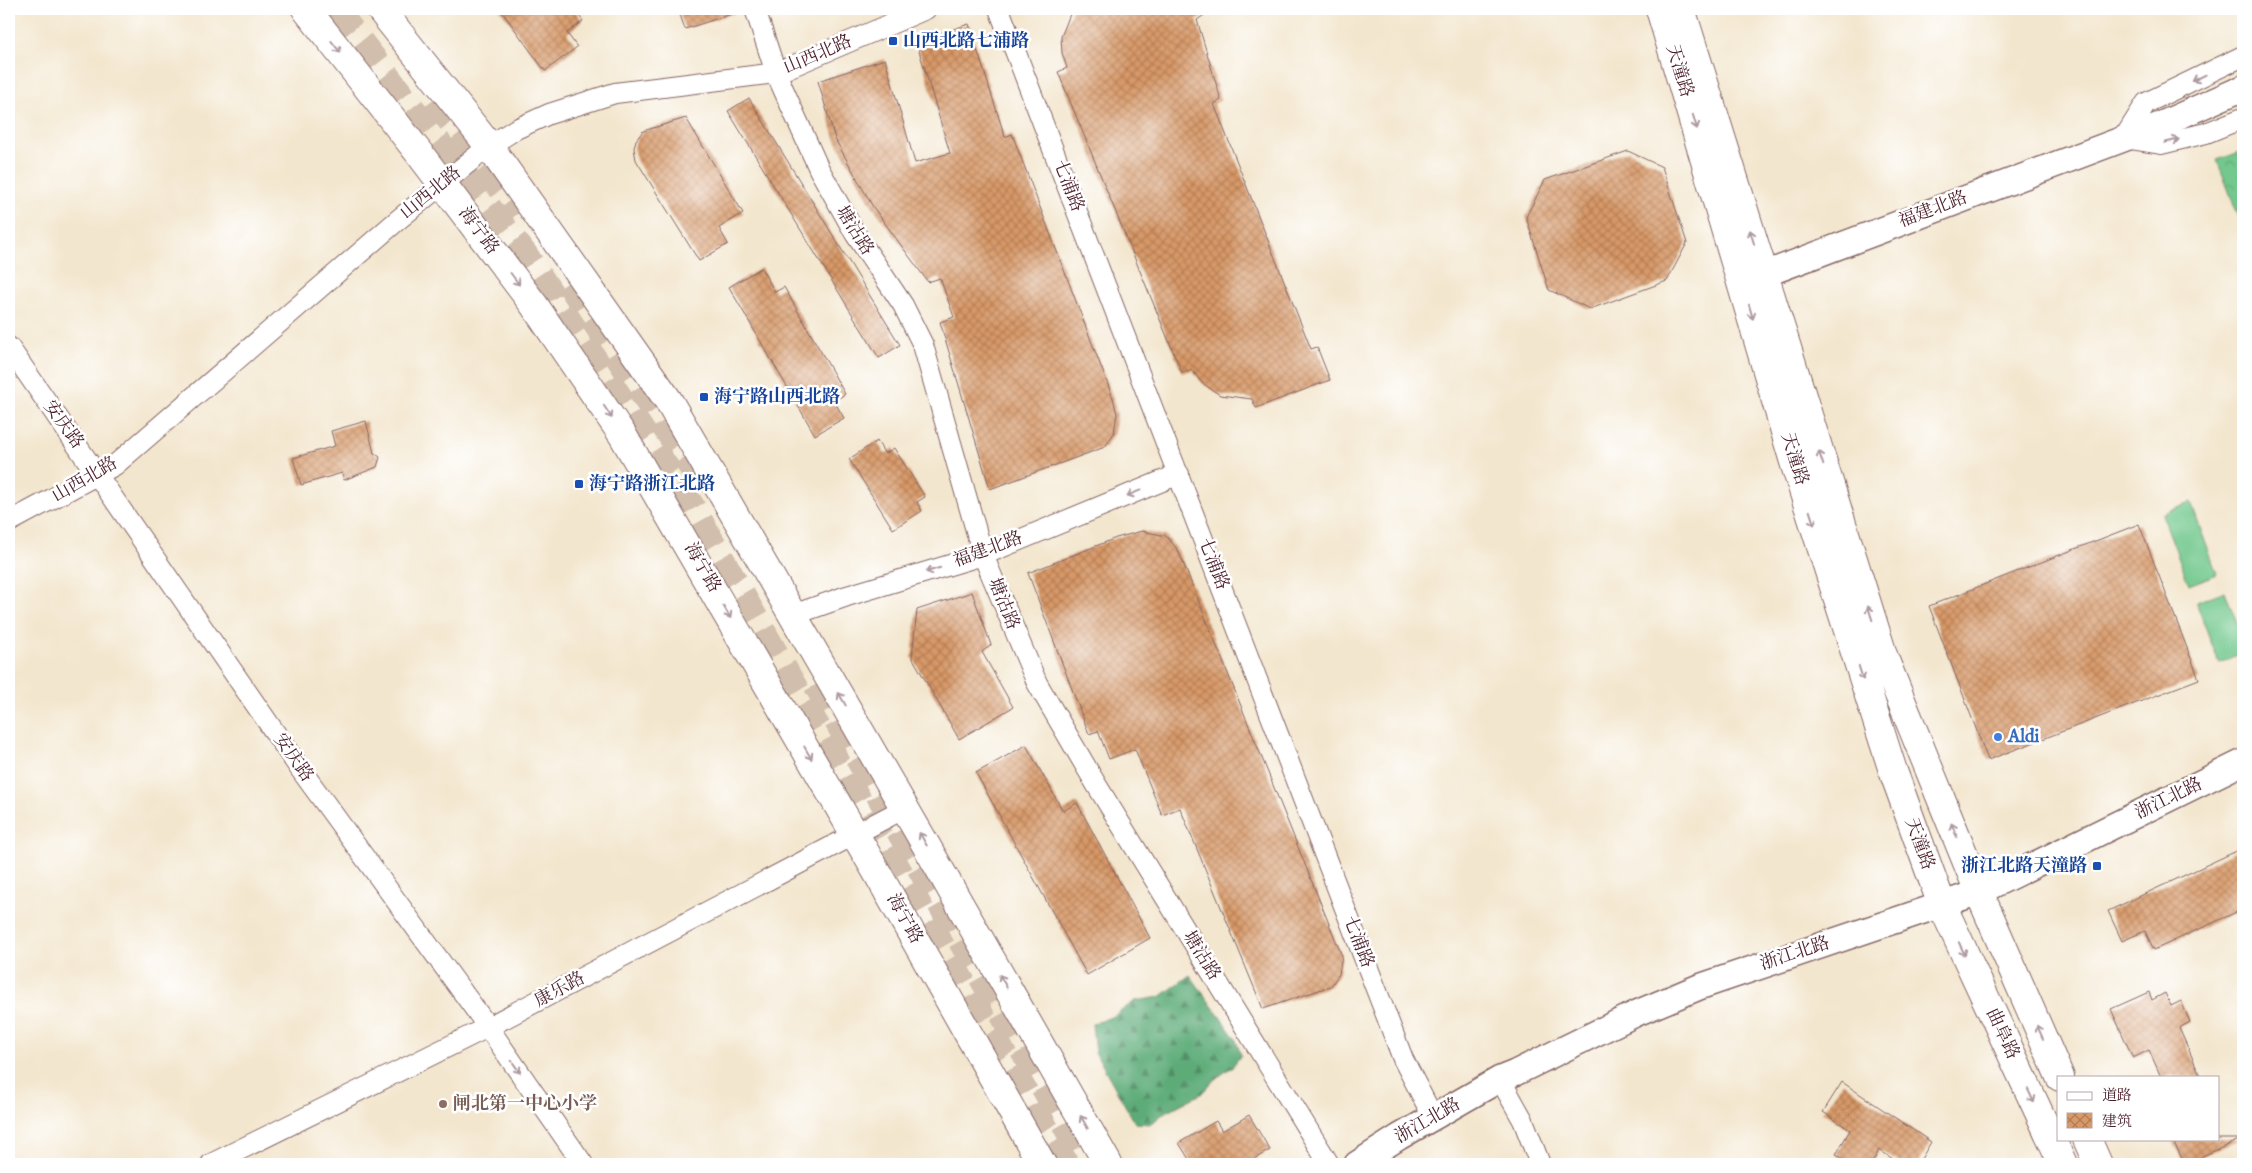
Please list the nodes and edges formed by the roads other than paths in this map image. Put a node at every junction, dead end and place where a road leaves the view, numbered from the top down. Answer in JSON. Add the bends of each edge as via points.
{"nodes":[{"id":1,"x":306,"y":9,"type":"edge"},
{"id":2,"x":380,"y":9,"type":"edge"},
{"id":3,"x":756,"y":9,"type":"edge"},
{"id":4,"x":926,"y":9,"type":"edge"},
{"id":5,"x":999,"y":9,"type":"edge"},
{"id":6,"x":1660,"y":9,"type":"edge"},
{"id":7,"x":1681,"y":9,"type":"edge"},
{"id":8,"x":2243,"y":56,"type":"edge"},
{"id":9,"x":776,"y":73,"type":"junction"},
{"id":10,"x":2243,"y":88,"type":"edge"},
{"id":11,"x":2243,"y":118,"type":"edge"},
{"id":12,"x":2124,"y":138,"type":"junction"},
{"id":13,"x":489,"y":146,"type":"junction"},
{"id":14,"x":443,"y":184,"type":"junction"},
{"id":15,"x":1753,"y":278,"type":"junction"},
{"id":16,"x":9,"y":347,"type":"edge"},
{"id":17,"x":1179,"y":474,"type":"junction"},
{"id":18,"x":98,"y":475,"type":"junction"},
{"id":19,"x":9,"y":522,"type":"edge"},
{"id":20,"x":983,"y":555,"type":"junction"},
{"id":21,"x":794,"y":615,"type":"junction"},
{"id":22,"x":2243,"y":762,"type":"edge"},
{"id":23,"x":905,"y":808,"type":"junction"},
{"id":24,"x":855,"y":835,"type":"junction"},
{"id":25,"x":1979,"y":892,"type":"junction"},
{"id":26,"x":1942,"y":905,"type":"junction"},
{"id":27,"x":488,"y":1027,"type":"junction"},
{"id":28,"x":2060,"y":1076,"type":"edge"},
{"id":29,"x":1500,"y":1078,"type":"junction"},
{"id":30,"x":1433,"y":1117,"type":"junction"},
{"id":31,"x":2088,"y":1140,"type":"edge"},
{"id":32,"x":211,"y":1164,"type":"edge"},
{"id":33,"x":583,"y":1164,"type":"edge"},
{"id":34,"x":1042,"y":1164,"type":"edge"},
{"id":35,"x":1108,"y":1164,"type":"edge"},
{"id":36,"x":1329,"y":1164,"type":"edge"},
{"id":37,"x":1356,"y":1164,"type":"edge"},
{"id":38,"x":1540,"y":1164,"type":"edge"},
{"id":39,"x":2063,"y":1164,"type":"edge"},
{"id":40,"x":2098,"y":1164,"type":"edge"}],
"edges":[{"from":1,"to":14,"type":"main road","name":"海宁路","one_way":true},
{"from":2,"to":13,"type":"main road"},
{"from":3,"to":9,"type":"street","name":"塘沽路"},
{"from":4,"to":9,"type":"street","name":"山西北路"},
{"from":5,"to":17,"type":"street","name":"七浦路"},
{"from":6,"to":15,"type":"main road","name":"天潼路","one_way":true},
{"from":15,"to":7,"type":"main road","name":"天潼路","one_way":true},
{"from":8,"to":12,"type":"street","one_way":true,"via":[[2146,103]]},
{"from":9,"to":13,"type":"street","name":"山西北路","via":[[615,93],[549,114]]},
{"from":9,"to":20,"type":"street","name":"塘沽路","via":[[834,199],[914,326],[930,365]]},
{"from":10,"to":12,"type":"street","name":"福建北路"},
{"from":12,"to":11,"type":"street","name":"福建北路","one_way":true,"via":[[2161,144],[2206,133]]},
{"from":12,"to":15,"type":"street","name":"福建北路"},
{"from":13,"to":14,"type":"street","name":"山西北路"},
{"from":13,"to":21,"type":"main road","via":[[668,400]]},
{"from":14,"to":18,"type":"street","name":"山西北路","via":[[115,465]]},
{"from":14,"to":24,"type":"main road","name":"海宁路","one_way":true,"via":[[534,305],[622,434]]},
{"from":25,"to":15,"type":"main road","name":"天潼路","one_way":true,"via":[[1884,658]]},
{"from":15,"to":26,"type":"main road","name":"天潼路","one_way":true,"via":[[1794,462],[1890,762]]},
{"from":16,"to":18,"type":"street","name":"安庆路"},
{"from":17,"to":20,"type":"street","name":"福建北路","one_way":true},
{"from":17,"to":30,"type":"street","name":"七浦路","via":[[1403,1059]]},
{"from":18,"to":19,"type":"street","name":"山西北路"},
{"from":18,"to":27,"type":"street","name":"安庆路","via":[[298,766]]},
{"from":20,"to":21,"type":"street","name":"福建北路","one_way":true},
{"from":20,"to":36,"type":"street","name":"塘沽路","via":[[1018,642],[1057,720]]},
{"from":23,"to":21,"type":"main road","one_way":true},
{"from":22,"to":25,"type":"street","name":"浙江北路"},
{"from":23,"to":24,"type":"street","name":"康乐路"},
{"from":35,"to":23,"type":"main road","one_way":true},
{"from":24,"to":27,"type":"street","name":"康乐路"},
{"from":24,"to":34,"type":"main road","name":"海宁路"},
{"from":25,"to":26,"type":"street","name":"浙江北路"},
{"from":28,"to":25,"type":"main road","name":"曲阜路","one_way":true},
{"from":26,"to":29,"type":"street","name":"浙江北路","via":[[1699,987]]},
{"from":26,"to":39,"type":"main road","name":"曲阜路","one_way":true},
{"from":27,"to":32,"type":"street","name":"康乐路"},
{"from":27,"to":33,"type":"street","name":"安庆路","one_way":true},
{"from":29,"to":30,"type":"street","name":"浙江北路"},
{"from":29,"to":38,"type":"street"},
{"from":30,"to":37,"type":"street","name":"浙江北路"},
{"from":31,"to":40,"type":"main road"}]}
